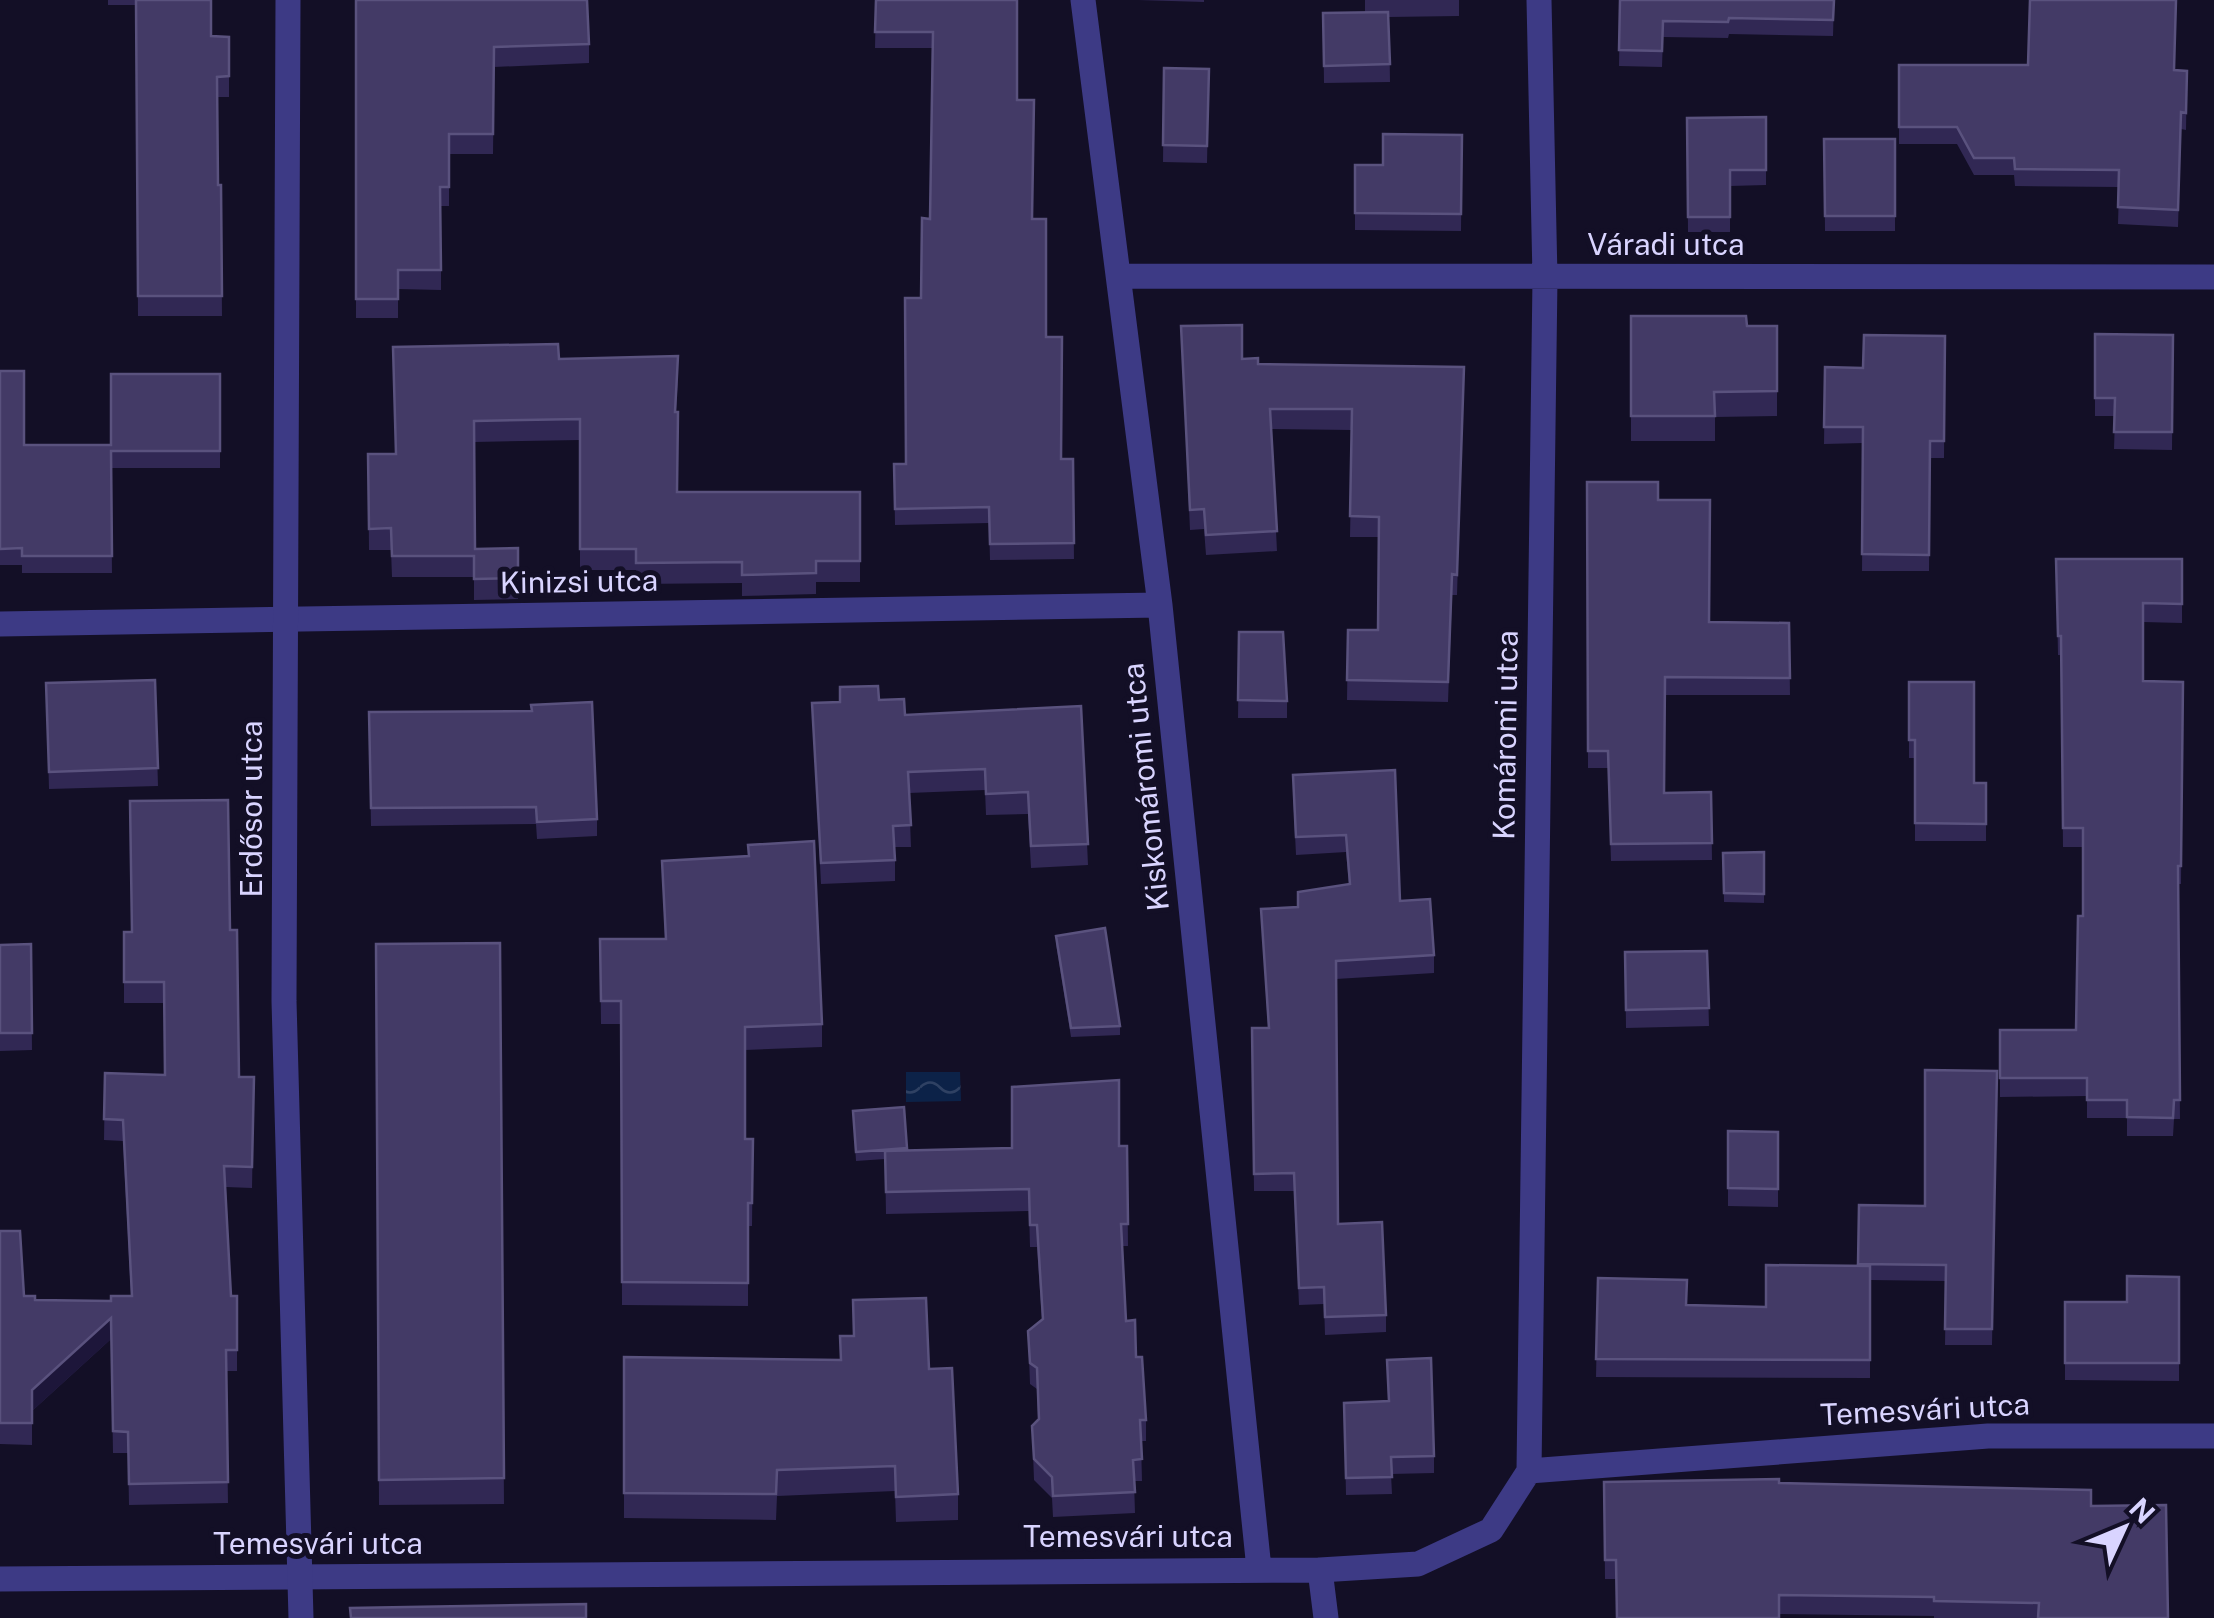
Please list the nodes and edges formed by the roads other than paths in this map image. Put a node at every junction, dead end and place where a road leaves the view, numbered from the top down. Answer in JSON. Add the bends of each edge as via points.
{"nodes":[{"id":1,"x":288,"y":0,"type":"edge"},
{"id":2,"x":1082,"y":0,"type":"edge"},
{"id":3,"x":1539,"y":0,"type":"edge"},
{"id":4,"x":1118,"y":276,"type":"junction"},
{"id":5,"x":2214,"y":277,"type":"edge"},
{"id":6,"x":1545,"y":278,"type":"junction"},
{"id":7,"x":1160,"y":605,"type":"junction"},
{"id":8,"x":285,"y":619,"type":"junction"},
{"id":9,"x":0,"y":624,"type":"edge"},
{"id":10,"x":2214,"y":1436,"type":"edge"},
{"id":11,"x":1528,"y":1471,"type":"junction"},
{"id":12,"x":1260,"y":1568,"type":"junction"},
{"id":13,"x":1320,"y":1570,"type":"junction"},
{"id":14,"x":300,"y":1576,"type":"junction"},
{"id":15,"x":0,"y":1579,"type":"edge"},
{"id":16,"x":301,"y":1618,"type":"edge"},
{"id":17,"x":1326,"y":1618,"type":"edge"}],
"edges":[{"from":1,"to":8,"type":"street","name":"Erdősor utca"},
{"from":2,"to":4,"type":"street","name":"Kiskomáromi utca"},
{"from":3,"to":6,"type":"street","name":"Komáromi utca"},
{"from":4,"to":6,"type":"street","name":"Váradi utca"},
{"from":4,"to":7,"type":"street","name":"Kiskomáromi utca"},
{"from":5,"to":6,"type":"street","name":"Váradi utca"},
{"from":6,"to":11,"type":"street","name":"Komáromi utca"},
{"from":7,"to":8,"type":"street","name":"Kinizsi utca"},
{"from":7,"to":12,"type":"street","name":"Kiskomáromi utca"},
{"from":8,"to":9,"type":"street","name":"Kinizsi utca"},
{"from":8,"to":14,"type":"street","name":"Erdősor utca","via":[[284,1001]]},
{"from":10,"to":11,"type":"street","name":"Temesvári utca","via":[[1988,1436]]},
{"from":11,"to":13,"type":"street","name":"Temesvári utca","via":[[1491,1530],[1418,1564]]},
{"from":12,"to":13,"type":"street","name":"Temesvári utca"},
{"from":12,"to":14,"type":"street","name":"Temesvári utca"},
{"from":13,"to":17,"type":"street"},
{"from":14,"to":15,"type":"street","name":"Temesvári utca"},
{"from":14,"to":16,"type":"street","name":"Erdősor utca"}]}
